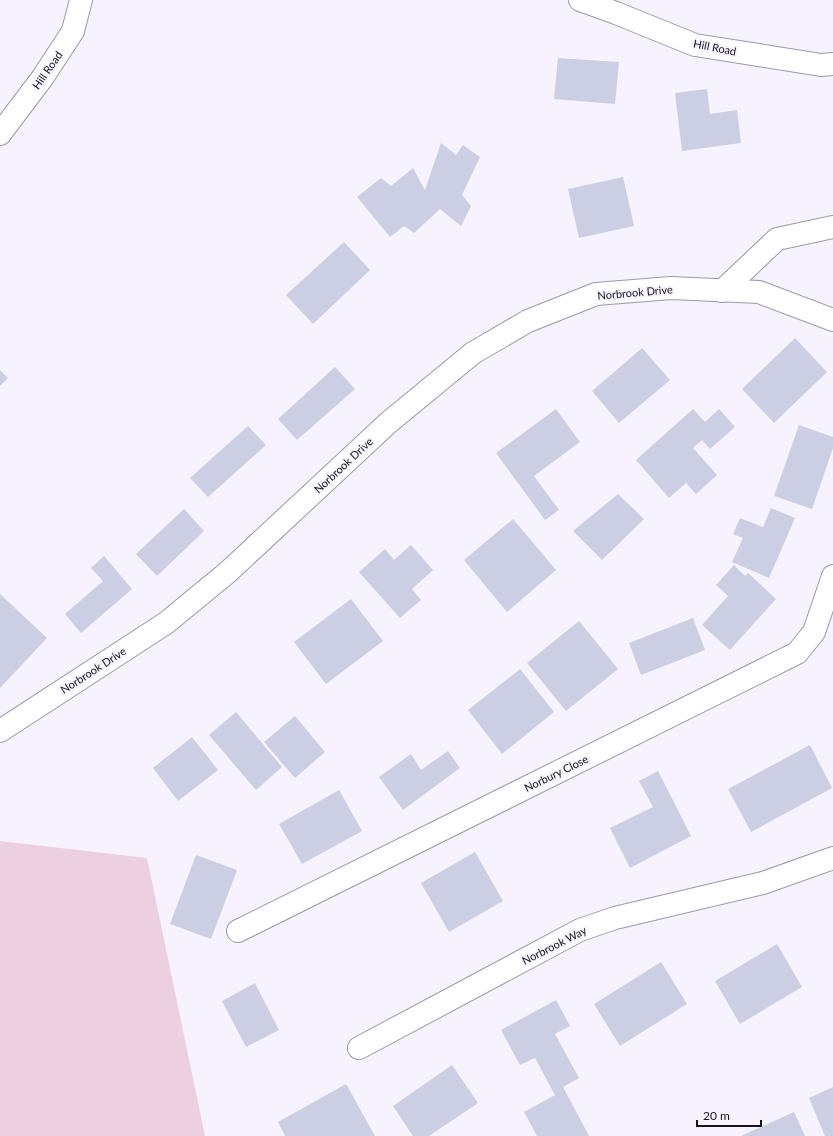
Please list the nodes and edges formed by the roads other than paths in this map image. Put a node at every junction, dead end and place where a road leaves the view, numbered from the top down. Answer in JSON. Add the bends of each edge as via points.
{"nodes":[{"id":1,"x":81,"y":0,"type":"edge"},
{"id":2,"x":580,"y":0,"type":"edge"},
{"id":3,"x":833,"y":64,"type":"edge"},
{"id":4,"x":0,"y":134,"type":"edge"},
{"id":5,"x":833,"y":227,"type":"edge"},
{"id":6,"x":722,"y":291,"type":"junction"},
{"id":7,"x":833,"y":320,"type":"edge"},
{"id":8,"x":833,"y":576,"type":"edge"},
{"id":9,"x":0,"y":731,"type":"edge"},
{"id":10,"x":833,"y":858,"type":"edge"},
{"id":11,"x":238,"y":931,"type":"dead end"},
{"id":12,"x":359,"y":1048,"type":"dead end"}],
"edges":[{"from":1,"to":4,"type":"street","name":"Hill Road","via":[[73,31],[43,77]]},
{"from":2,"to":3,"type":"street","name":"Hill Road","via":[[695,45],[821,65]]},
{"from":5,"to":6,"type":"street","via":[[777,239]]},
{"from":6,"to":7,"type":"street","name":"Norbrook Drive","via":[[760,292]]},
{"from":6,"to":9,"type":"street","name":"Norbrook Drive","via":[[671,288],[596,294],[528,321],[473,353],[388,423],[228,572],[166,623]]},
{"from":8,"to":11,"type":"street","name":"Norbury Close","via":[[814,632],[797,653]]},
{"from":10,"to":12,"type":"street","name":"Norbrook Way","via":[[763,883],[615,918],[580,930]]}]}
